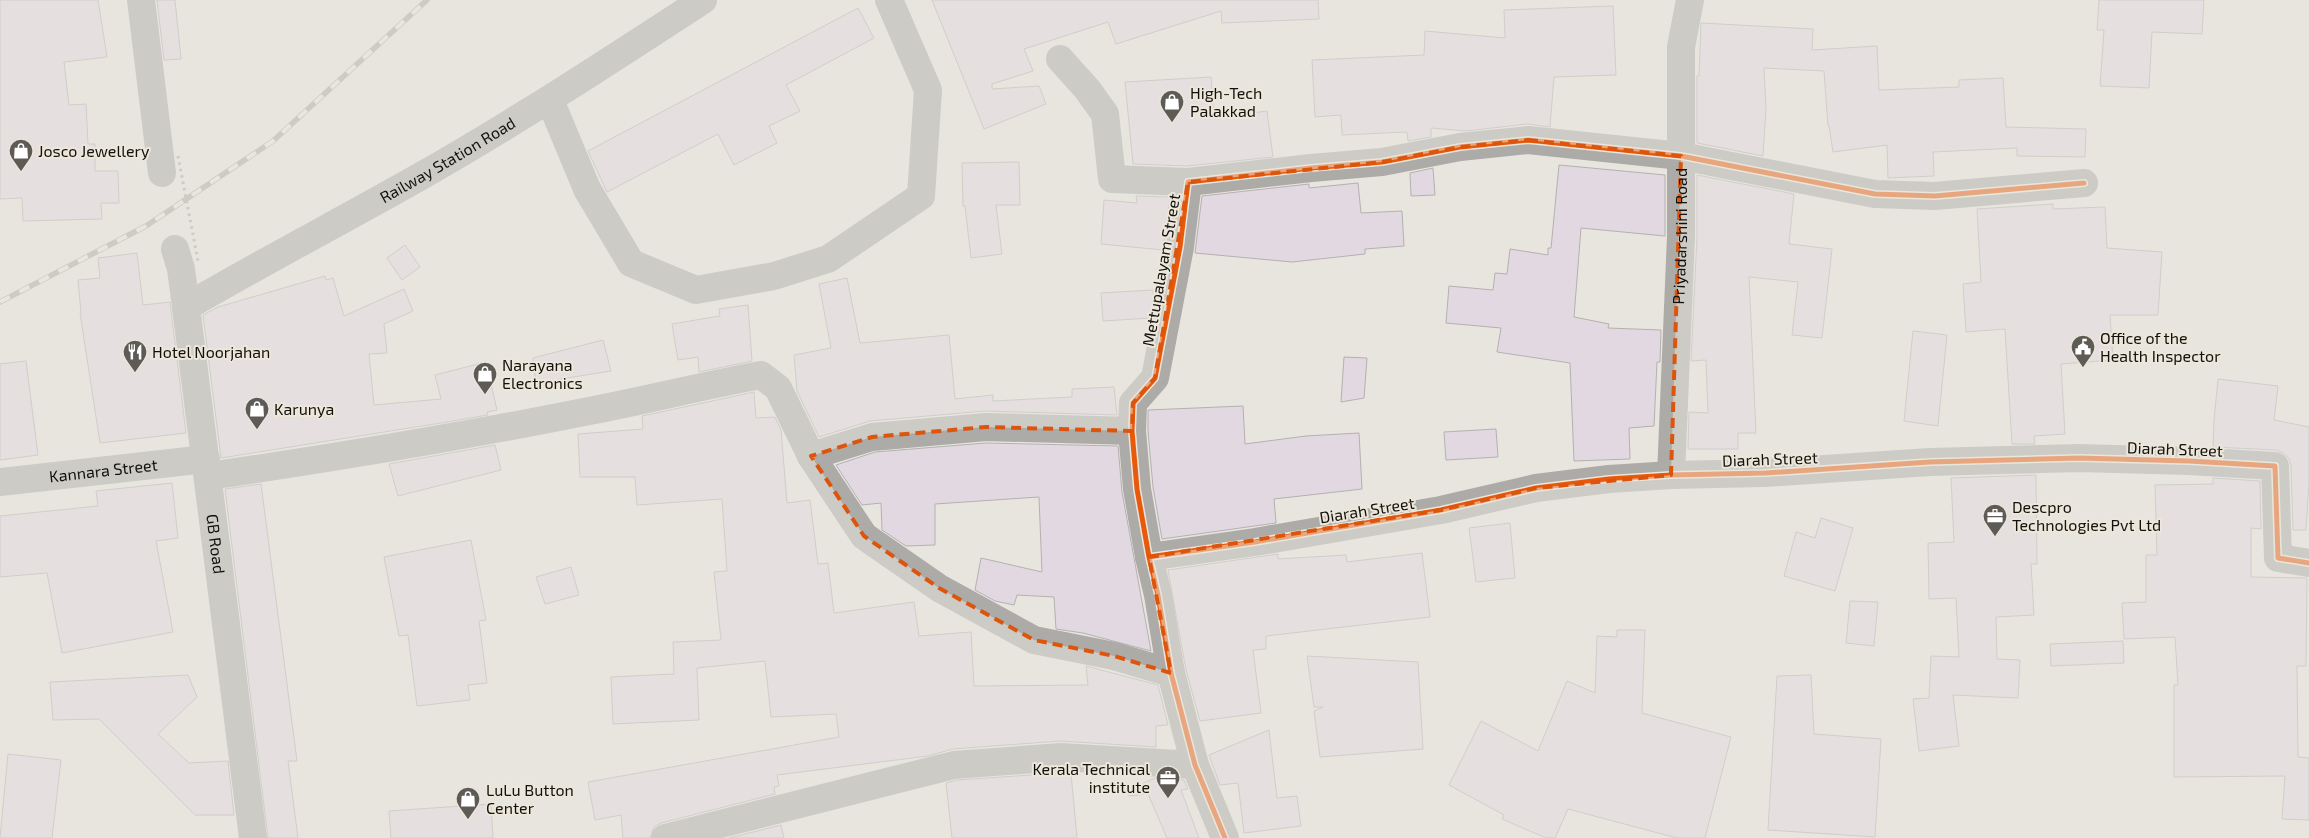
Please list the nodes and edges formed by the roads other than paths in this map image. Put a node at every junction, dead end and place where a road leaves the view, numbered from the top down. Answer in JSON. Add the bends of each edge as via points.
{"nodes":[{"id":1,"x":141,"y":0,"type":"edge"},
{"id":2,"x":703,"y":0,"type":"edge"},
{"id":3,"x":889,"y":0,"type":"edge"},
{"id":4,"x":1690,"y":0,"type":"edge"},
{"id":5,"x":1060,"y":59,"type":"dead end"},
{"id":6,"x":550,"y":100,"type":"junction"},
{"id":7,"x":1681,"y":156,"type":"junction"},
{"id":8,"x":170,"y":165,"type":"road end"},
{"id":9,"x":1188,"y":182,"type":"junction"},
{"id":10,"x":2084,"y":183,"type":"dead end"},
{"id":11,"x":186,"y":255,"type":"road end"},
{"id":12,"x":186,"y":307,"type":"junction"},
{"id":13,"x":1132,"y":431,"type":"junction"},
{"id":14,"x":811,"y":456,"type":"junction"},
{"id":15,"x":207,"y":468,"type":"junction"},
{"id":16,"x":1671,"y":474,"type":"junction"},
{"id":17,"x":0,"y":482,"type":"edge"},
{"id":18,"x":1149,"y":557,"type":"junction"},
{"id":19,"x":2309,"y":563,"type":"edge"},
{"id":20,"x":1171,"y":673,"type":"junction"},
{"id":21,"x":1194,"y":765,"type":"junction"},
{"id":22,"x":253,"y":838,"type":"edge"},
{"id":23,"x":665,"y":838,"type":"edge"},
{"id":24,"x":1225,"y":838,"type":"edge"}],
"edges":[{"from":1,"to":8,"type":"street"},
{"from":2,"to":6,"type":"street","name":"Railway Station Road"},
{"from":3,"to":6,"type":"street","via":[[928,90],[921,196],[828,259],[774,276],[696,290],[631,262],[587,189]]},
{"from":4,"to":7,"type":"street","name":"Priyadarshini Road","via":[[1681,47]]},
{"from":5,"to":9,"type":"street","via":[[1088,89],[1105,114],[1112,179]]},
{"from":6,"to":12,"type":"street","name":"Railway Station Road"},
{"from":7,"to":9,"type":"street","name":"Mettupalayam Street","via":[[1528,140],[1460,147],[1382,162]]},
{"from":7,"to":10,"type":"street","name":"Mettupalayam Street","via":[[1875,194],[1935,196]]},
{"from":7,"to":16,"type":"street","name":"Priyadarshini Road","via":[[1681,236]]},
{"from":9,"to":13,"type":"street","name":"Mettupalayam Street","via":[[1180,247],[1155,378],[1133,403]]},
{"from":11,"to":12,"type":"street","name":"GB Road","via":[[181,269]]},
{"from":12,"to":15,"type":"street","name":"GB Road"},
{"from":13,"to":14,"type":"street","via":[[976,428],[872,437]]},
{"from":13,"to":18,"type":"street","name":"Mettupalayam Street","via":[[1137,489]]},
{"from":14,"to":15,"type":"street","name":"Kannara Street","via":[[778,388],[761,375],[586,412],[364,453]]},
{"from":14,"to":20,"type":"street","name":"Kannara Street","via":[[864,536],[939,588],[1034,640],[1114,656]]},
{"from":15,"to":17,"type":"street","name":"Kannara Street"},
{"from":15,"to":22,"type":"street","name":"GB Road"},
{"from":16,"to":18,"type":"street","name":"Diarah Street","via":[[1536,488],[1441,510]]},
{"from":16,"to":19,"type":"street","name":"Diarah Street","via":[[1765,473],[1930,462],[2079,458],[2275,466],[2278,558]]},
{"from":18,"to":20,"type":"street","name":"Mettupalayam Street"},
{"from":20,"to":21,"type":"street","name":"Mettupalayam Street"},
{"from":21,"to":23,"type":"street","via":[[1061,757],[954,765]]},
{"from":21,"to":24,"type":"street","name":"Mettupalayam Street"}]}
